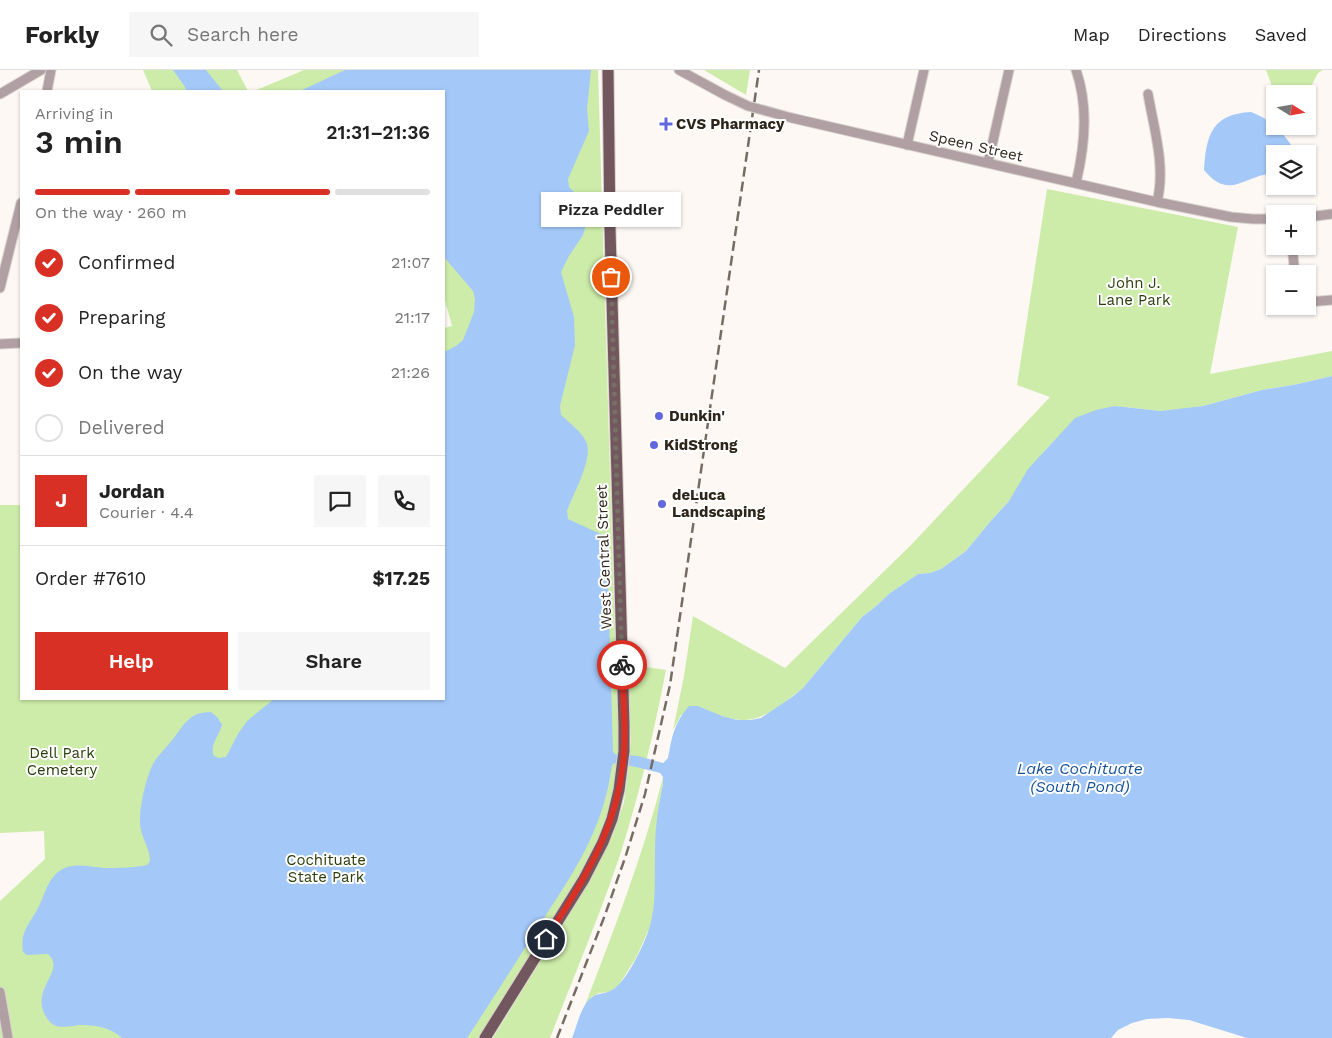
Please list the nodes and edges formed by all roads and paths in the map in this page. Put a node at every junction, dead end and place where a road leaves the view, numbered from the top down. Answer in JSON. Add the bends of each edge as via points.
{"nodes":[{"id":1,"x":41,"y":70,"type":"edge"},
{"id":2,"x":51,"y":70,"type":"edge"},
{"id":3,"x":608,"y":70,"type":"edge"},
{"id":4,"x":679,"y":70,"type":"edge"},
{"id":5,"x":924,"y":70,"type":"edge"},
{"id":6,"x":1009,"y":70,"type":"edge"},
{"id":7,"x":1076,"y":70,"type":"edge"},
{"id":8,"x":48,"y":90,"type":"edge"},
{"id":9,"x":0,"y":94,"type":"edge"},
{"id":10,"x":1148,"y":94,"type":"dead end"},
{"id":11,"x":907,"y":145,"type":"junction"},
{"id":12,"x":988,"y":163,"type":"junction"},
{"id":13,"x":1076,"y":184,"type":"junction"},
{"id":14,"x":1157,"y":202,"type":"junction"},
{"id":15,"x":20,"y":207,"type":"edge"},
{"id":16,"x":1332,"y":214,"type":"edge"},
{"id":17,"x":1316,"y":216,"type":"edge"},
{"id":18,"x":1266,"y":219,"type":"edge"},
{"id":19,"x":0,"y":288,"type":"edge"},
{"id":20,"x":1332,"y":300,"type":"edge"},
{"id":21,"x":1316,"y":301,"type":"edge"},
{"id":22,"x":20,"y":343,"type":"edge"},
{"id":23,"x":0,"y":344,"type":"edge"},
{"id":24,"x":0,"y":992,"type":"edge"},
{"id":25,"x":8,"y":1038,"type":"edge"},
{"id":26,"x":485,"y":1038,"type":"edge"}],
"edges":[{"from":1,"to":9,"type":"street"},
{"from":2,"to":8,"type":"street"},
{"from":3,"to":26,"type":"main road","name":"West Central Street","via":[[622,768],[612,819],[595,859]]},
{"from":4,"to":11,"type":"street","name":"Speen Street","bridge":true,"via":[[754,108]]},
{"from":5,"to":11,"type":"street"},
{"from":6,"to":12,"type":"street"},
{"from":7,"to":13,"type":"street","via":[[1082,96],[1084,132]]},
{"from":10,"to":14,"type":"street","via":[[1160,165]]},
{"from":11,"to":12,"type":"street","name":"Speen Street"},
{"from":12,"to":13,"type":"street","name":"Speen Street"},
{"from":13,"to":14,"type":"street","name":"Speen Street"},
{"from":14,"to":18,"type":"street","name":"Speen Street","via":[[1231,217]]},
{"from":15,"to":19,"type":"street"},
{"from":16,"to":17,"type":"street"},
{"from":20,"to":21,"type":"street"},
{"from":22,"to":23,"type":"street"},
{"from":24,"to":25,"type":"street"}]}
